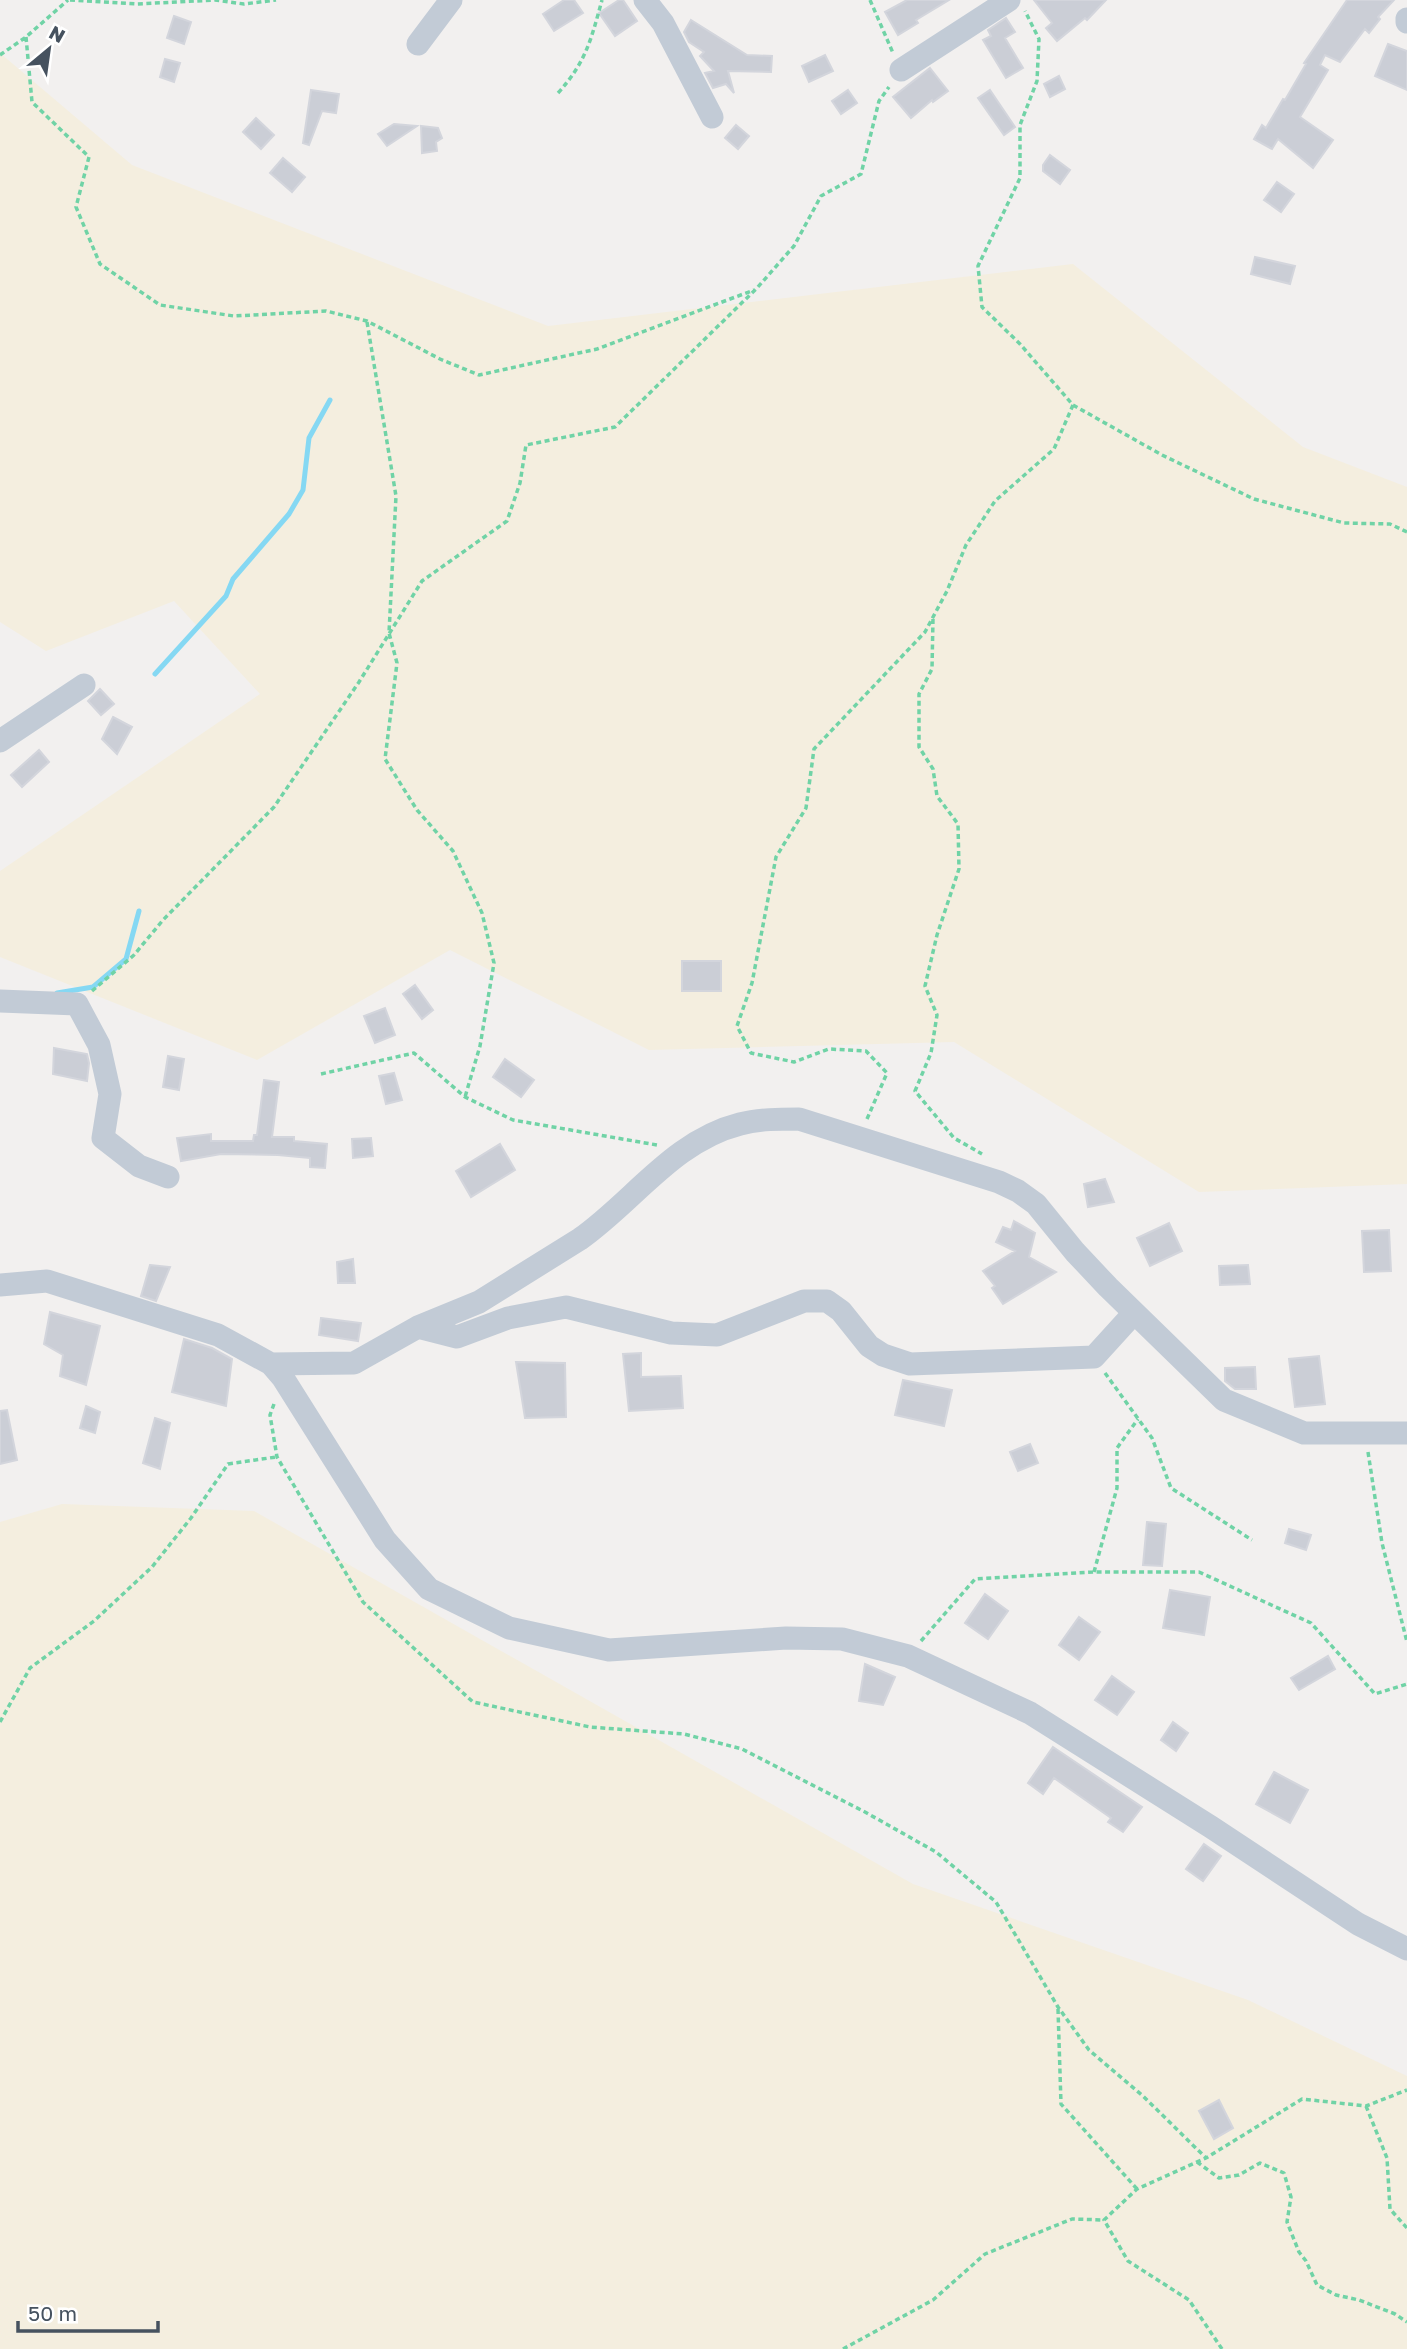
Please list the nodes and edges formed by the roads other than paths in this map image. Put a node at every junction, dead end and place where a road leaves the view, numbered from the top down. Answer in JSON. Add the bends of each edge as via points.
{"nodes":[{"id":1,"x":451,"y":0,"type":"edge"},
{"id":2,"x":645,"y":0,"type":"edge"},
{"id":3,"x":1017,"y":5,"type":"edge"},
{"id":4,"x":418,"y":44,"type":"dead end"},
{"id":5,"x":901,"y":70,"type":"road end"},
{"id":6,"x":712,"y":117,"type":"dead end"},
{"id":7,"x":84,"y":685,"type":"dead end"},
{"id":8,"x":0,"y":741,"type":"edge"},
{"id":9,"x":0,"y":1001,"type":"edge"},
{"id":10,"x":168,"y":1177,"type":"dead end"},
{"id":11,"x":0,"y":1285,"type":"edge"},
{"id":12,"x":1134,"y":1313,"type":"junction"},
{"id":13,"x":418,"y":1327,"type":"junction"},
{"id":14,"x":277,"y":1371,"type":"junction"},
{"id":15,"x":1407,"y":1433,"type":"edge"},
{"id":16,"x":1407,"y":1950,"type":"edge"}],
"edges":[{"from":1,"to":4,"type":"street"},
{"from":2,"to":6,"type":"street","via":[[663,23]]},
{"from":3,"to":5,"type":"street"},
{"from":7,"to":8,"type":"street"},
{"from":9,"to":10,"type":"street","via":[[77,1004],[99,1045],[110,1094],[103,1138],[139,1166]]},
{"from":11,"to":14,"type":"street","via":[[47,1281],[218,1335]]},
{"from":12,"to":13,"type":"street","via":[[1094,1357],[910,1364],[869,1346],[827,1301],[804,1301],[717,1335],[671,1333],[566,1307],[508,1318],[457,1336]]},
{"from":12,"to":13,"type":"street","via":[[1036,1204],[1018,1191],[799,1119],[770,1119],[730,1127],[683,1150],[580,1239],[479,1302]]},
{"from":12,"to":15,"type":"street","via":[[1224,1400],[1304,1433]]},
{"from":13,"to":14,"type":"street","via":[[355,1363]]},
{"from":14,"to":16,"type":"street","via":[[385,1540],[429,1589],[509,1628],[609,1650],[842,1639],[908,1656],[1030,1713],[1358,1924]]}]}
